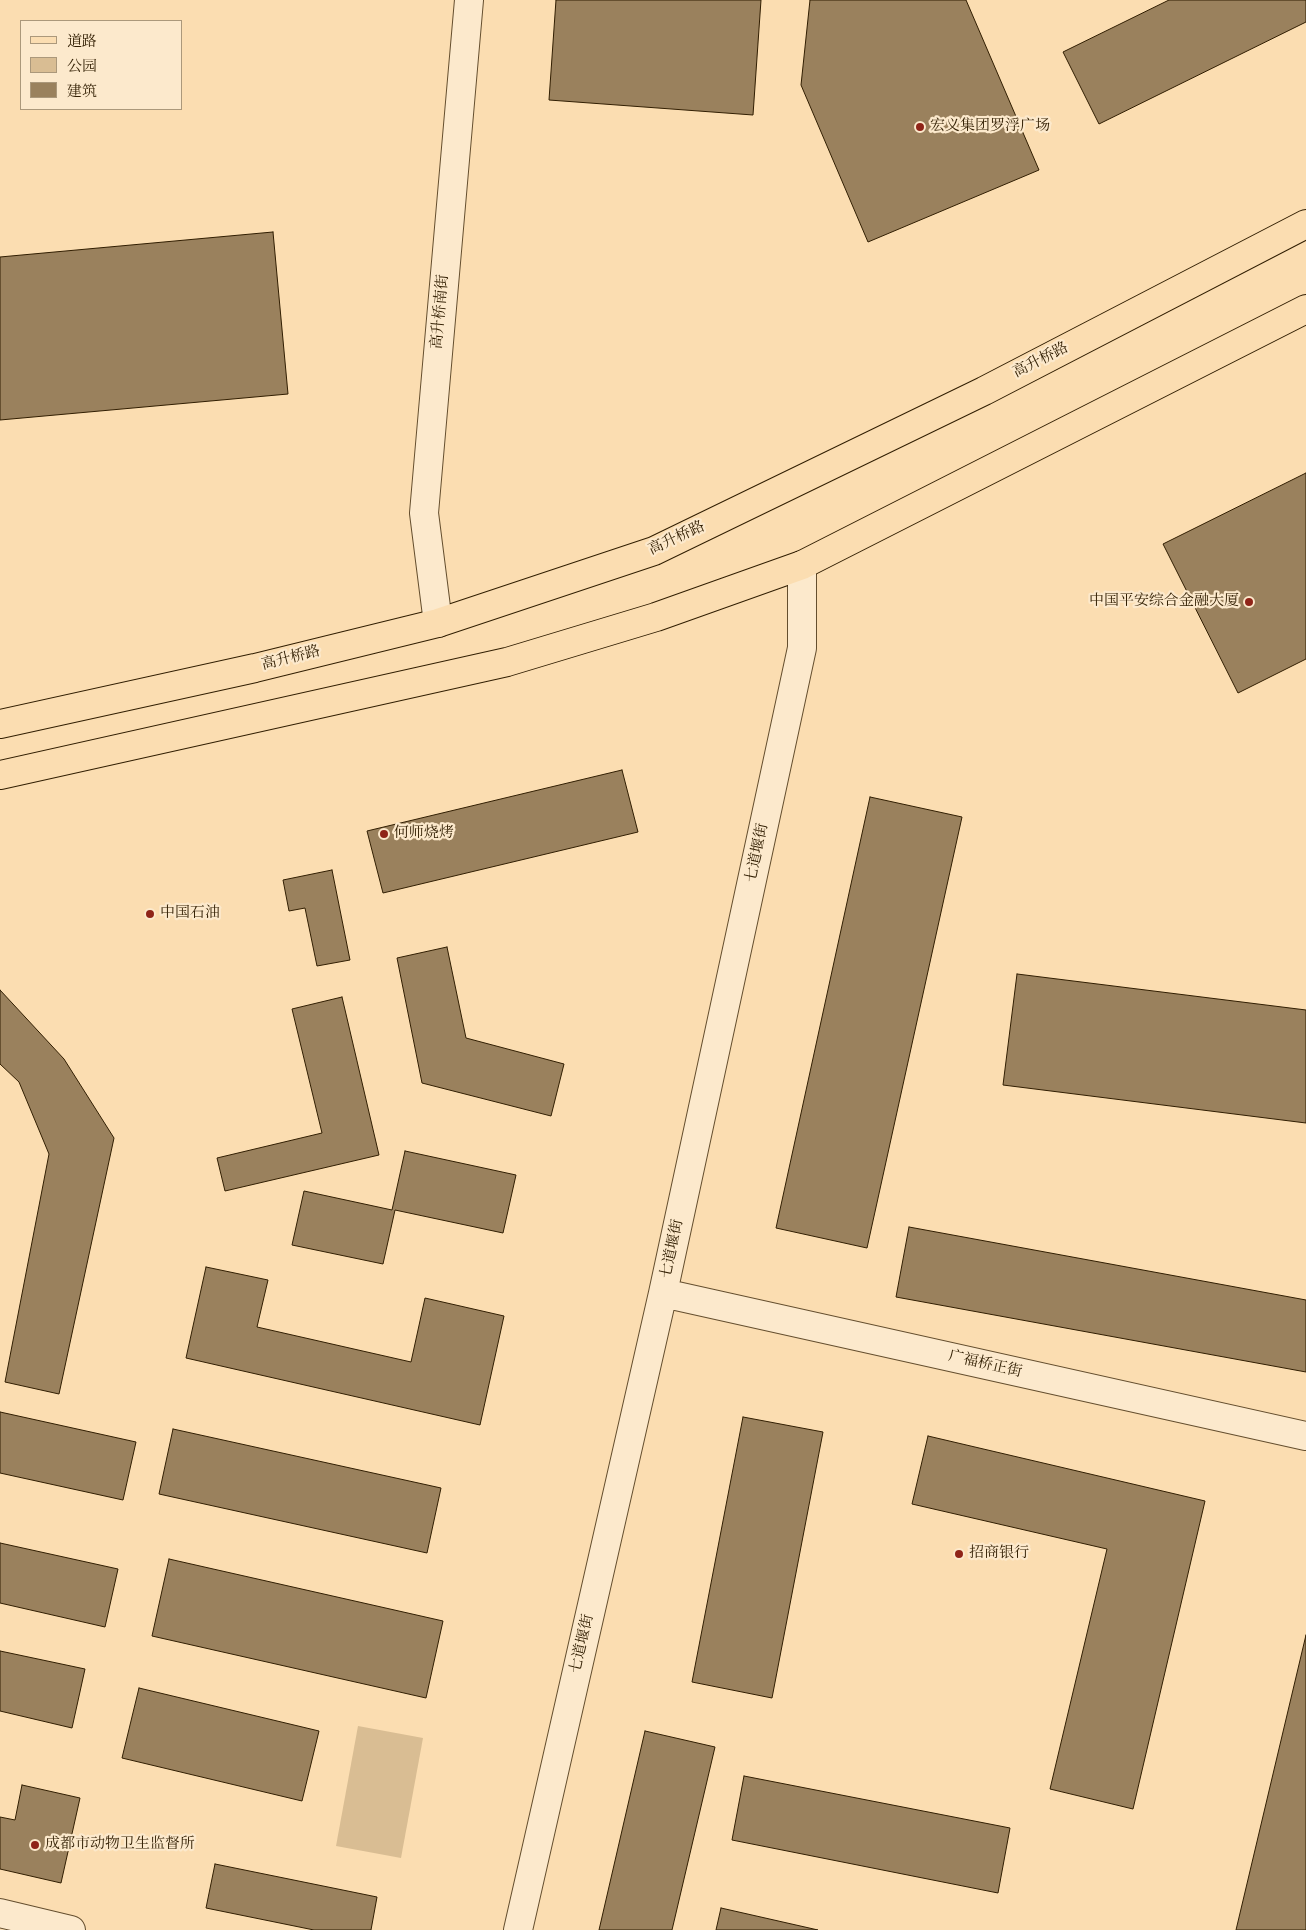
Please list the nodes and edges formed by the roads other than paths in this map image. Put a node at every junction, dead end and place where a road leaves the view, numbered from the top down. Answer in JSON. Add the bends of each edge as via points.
{"nodes":[{"id":1,"x":469,"y":0,"type":"edge"},
{"id":2,"x":1306,"y":224,"type":"edge"},
{"id":3,"x":1306,"y":309,"type":"edge"},
{"id":4,"x":802,"y":565,"type":"junction"},
{"id":5,"x":438,"y":623,"type":"junction"},
{"id":6,"x":0,"y":724,"type":"edge"},
{"id":7,"x":0,"y":775,"type":"edge"},
{"id":8,"x":664,"y":1293,"type":"junction"},
{"id":9,"x":1306,"y":1436,"type":"edge"},
{"id":10,"x":0,"y":1914,"type":"edge"},
{"id":11,"x":71,"y":1930,"type":"edge"},
{"id":12,"x":518,"y":1930,"type":"edge"}],
"edges":[{"from":1,"to":5,"type":"street","name":"高升桥南街","via":[[424,513]]},
{"from":2,"to":5,"type":"main road","name":"高升桥路","via":[[984,391],[654,551]]},
{"from":3,"to":4,"type":"main road"},
{"from":4,"to":7,"type":"main road","via":[[656,617],[507,662]]},
{"from":4,"to":8,"type":"street","name":"七道堰街","via":[[802,648]]},
{"from":5,"to":6,"type":"main road","name":"高升桥路","via":[[255,668]]},
{"from":8,"to":9,"type":"street","name":"广福桥正街"},
{"from":8,"to":12,"type":"street","name":"七道堰街"},
{"from":10,"to":11,"type":"street"}]}
